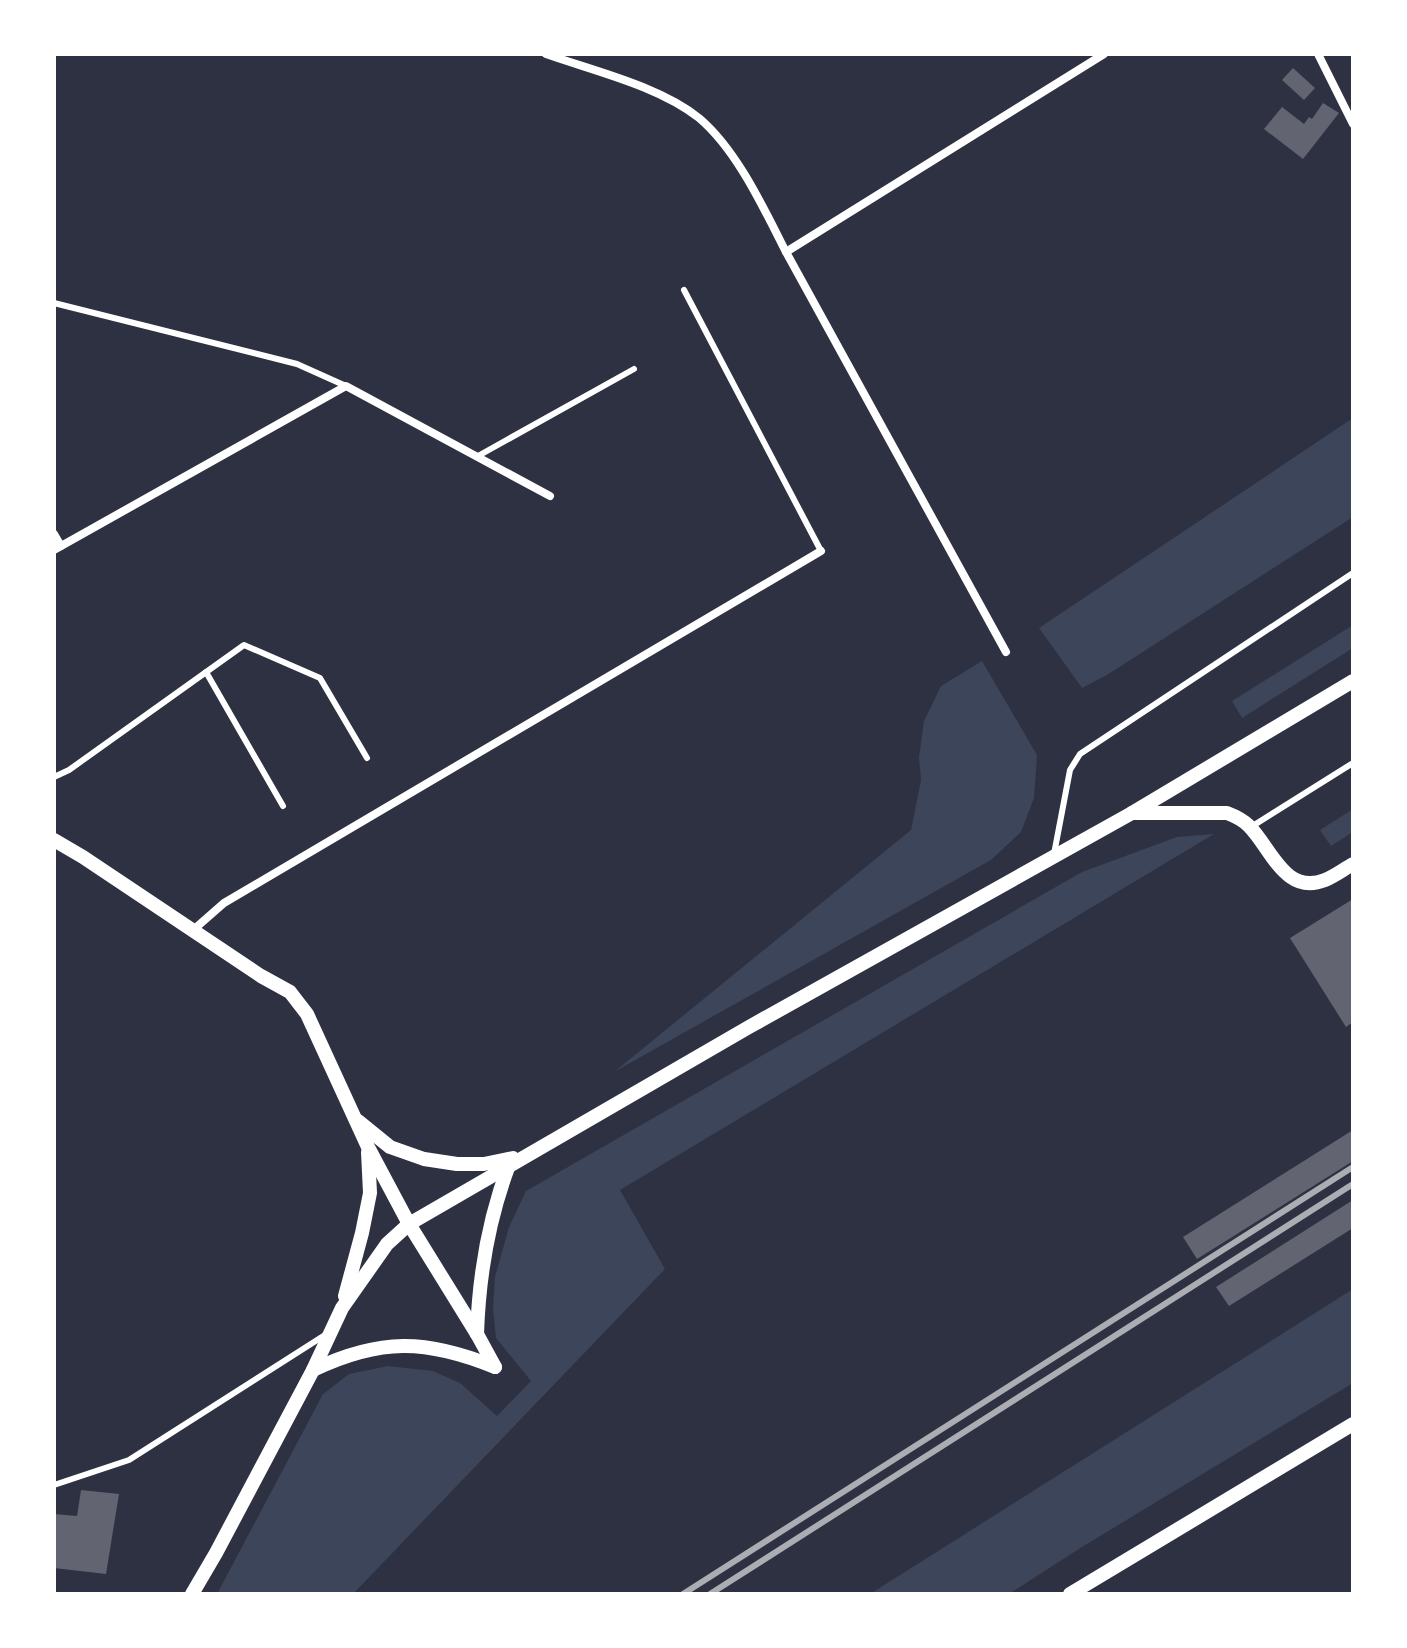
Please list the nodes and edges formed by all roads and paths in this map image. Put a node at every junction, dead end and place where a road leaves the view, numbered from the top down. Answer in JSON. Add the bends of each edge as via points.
{"nodes":[{"id":1,"x":546,"y":54,"type":"edge"},
{"id":2,"x":1104,"y":54,"type":"edge"},
{"id":3,"x":1318,"y":54,"type":"edge"},
{"id":4,"x":1353,"y":124,"type":"edge"},
{"id":5,"x":786,"y":252,"type":"junction"},
{"id":6,"x":684,"y":290,"type":"dead end"},
{"id":7,"x":54,"y":303,"type":"edge"},
{"id":8,"x":634,"y":369,"type":"dead end"},
{"id":9,"x":346,"y":386,"type":"junction"},
{"id":10,"x":478,"y":456,"type":"junction"},
{"id":11,"x":550,"y":496,"type":"dead end"},
{"id":12,"x":54,"y":534,"type":"edge"},
{"id":13,"x":58,"y":548,"type":"edge"},
{"id":14,"x":821,"y":551,"type":"joint"},
{"id":15,"x":1353,"y":573,"type":"edge"},
{"id":16,"x":1006,"y":652,"type":"dead end"},
{"id":17,"x":206,"y":672,"type":"junction"},
{"id":18,"x":1353,"y":681,"type":"edge"},
{"id":19,"x":367,"y":758,"type":"dead end"},
{"id":20,"x":1353,"y":763,"type":"edge"},
{"id":21,"x":54,"y":777,"type":"edge"},
{"id":22,"x":283,"y":806,"type":"dead end"},
{"id":23,"x":1132,"y":813,"type":"junction"},
{"id":24,"x":1250,"y":827,"type":"junction"},
{"id":25,"x":54,"y":840,"type":"edge"},
{"id":26,"x":1053,"y":855,"type":"junction"},
{"id":27,"x":1353,"y":864,"type":"edge"},
{"id":28,"x":191,"y":931,"type":"junction"},
{"id":29,"x":356,"y":1119,"type":"junction"},
{"id":30,"x":368,"y":1147,"type":"junction"},
{"id":31,"x":526,"y":1156,"type":"junction"},
{"id":32,"x":509,"y":1165,"type":"junction"},
{"id":33,"x":409,"y":1224,"type":"junction"},
{"id":34,"x":342,"y":1308,"type":"junction"},
{"id":35,"x":331,"y":1330,"type":"junction"},
{"id":36,"x":477,"y":1334,"type":"junction"},
{"id":37,"x":313,"y":1370,"type":"junction"},
{"id":38,"x":1353,"y":1424,"type":"edge"},
{"id":39,"x":54,"y":1485,"type":"edge"},
{"id":40,"x":192,"y":1594,"type":"edge"},
{"id":41,"x":1070,"y":1594,"type":"edge"}],
"edges":[{"from":1,"to":5,"type":"street","via":[[659,94],[699,119],[731,153]]},
{"from":2,"to":5,"type":"street"},
{"from":3,"to":4,"type":"street"},
{"from":5,"to":16,"type":"street"},
{"from":6,"to":14,"type":"lane"},
{"from":7,"to":9,"type":"lane","via":[[297,364]]},
{"from":8,"to":10,"type":"lane"},
{"from":9,"to":10,"type":"street"},
{"from":9,"to":13,"type":"street"},
{"from":10,"to":11,"type":"street"},
{"from":12,"to":13,"type":"street"},
{"from":14,"to":28,"type":"street","via":[[224,903]]},
{"from":15,"to":26,"type":"lane","via":[[1080,754],[1070,770]]},
{"from":17,"to":19,"type":"lane","via":[[244,645],[320,678]]},
{"from":17,"to":21,"type":"lane"},
{"from":17,"to":22,"type":"lane"},
{"from":18,"to":23,"type":"street"},
{"from":20,"to":24,"type":"lane"},
{"from":23,"to":24,"type":"street","via":[[1227,813]]},
{"from":23,"to":26,"type":"street"},
{"from":24,"to":27,"type":"street","via":[[1284,873],[1296,880],[1323,881]]},
{"from":25,"to":28,"type":"street"},
{"from":26,"to":31,"type":"street"},
{"from":28,"to":29,"type":"street","via":[[290,992],[307,1014]]},
{"from":29,"to":30,"type":"street"},
{"from":29,"to":31,"type":"street","via":[[390,1147],[424,1159],[484,1164]]},
{"from":30,"to":33,"type":"street"},
{"from":30,"to":34,"type":"street","via":[[370,1193]]},
{"from":31,"to":32,"type":"street"},
{"from":32,"to":33,"type":"street"},
{"from":32,"to":36,"type":"street","via":[[488,1229]]},
{"from":33,"to":34,"type":"street","via":[[387,1244]]},
{"from":33,"to":36,"type":"street"},
{"from":34,"to":35,"type":"street"},
{"from":35,"to":37,"type":"street"},
{"from":35,"to":39,"type":"lane","via":[[129,1460]]},
{"from":36,"to":37,"type":"street","via":[[495,1367],[435,1348],[403,1346],[341,1357]]},
{"from":37,"to":40,"type":"street"},
{"from":38,"to":41,"type":"street"}]}
